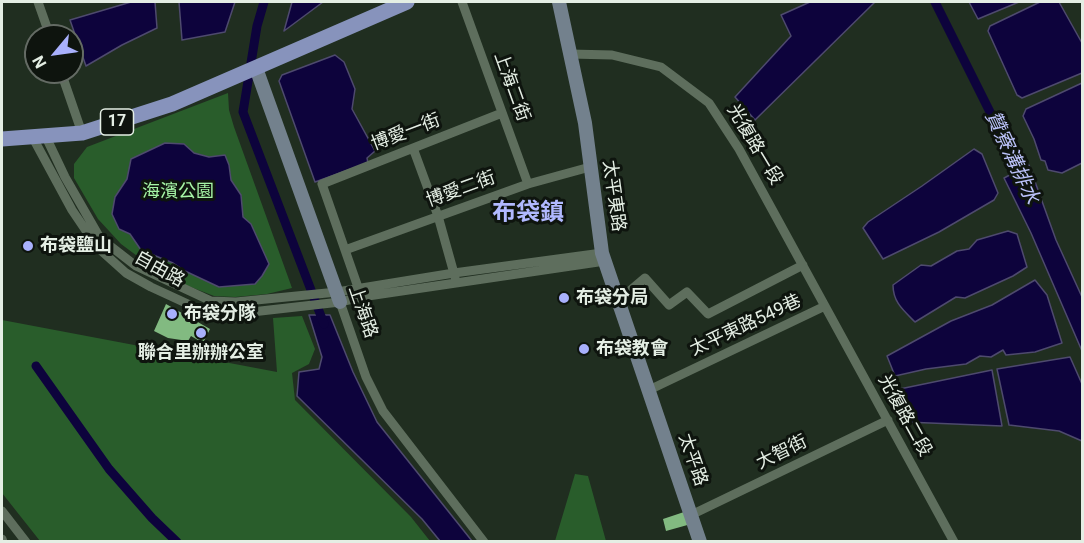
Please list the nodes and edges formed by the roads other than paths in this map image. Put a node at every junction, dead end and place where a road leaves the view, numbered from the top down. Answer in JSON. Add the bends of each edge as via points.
{"nodes":[{"id":1,"x":38,"y":2,"type":"edge"},
{"id":2,"x":407,"y":2,"type":"edge"},
{"id":3,"x":462,"y":2,"type":"edge"},
{"id":4,"x":559,"y":2,"type":"edge"},
{"id":5,"x":46,"y":24,"type":"edge"},
{"id":6,"x":570,"y":54,"type":"junction"},
{"id":7,"x":256,"y":68,"type":"junction"},
{"id":8,"x":65,"y":84,"type":"edge"},
{"id":9,"x":502,"y":113,"type":"junction"},
{"id":10,"x":81,"y":133,"type":"junction"},
{"id":11,"x":39,"y":137,"type":"junction"},
{"id":12,"x":2,"y":140,"type":"edge"},
{"id":13,"x":413,"y":148,"type":"junction"},
{"id":14,"x":590,"y":167,"type":"junction"},
{"id":15,"x":528,"y":183,"type":"junction"},
{"id":16,"x":438,"y":216,"type":"junction"},
{"id":17,"x":346,"y":254,"type":"junction"},
{"id":18,"x":604,"y":257,"type":"junction"},
{"id":19,"x":803,"y":265,"type":"junction"},
{"id":20,"x":455,"y":278,"type":"junction"},
{"id":21,"x":360,"y":292,"type":"junction"},
{"id":22,"x":333,"y":297,"type":"junction"},
{"id":23,"x":619,"y":300,"type":"junction"},
{"id":24,"x":825,"y":306,"type":"junction"},
{"id":25,"x":649,"y":390,"type":"junction"},
{"id":26,"x":888,"y":420,"type":"junction"},
{"id":27,"x":2,"y":511,"type":"edge"},
{"id":28,"x":691,"y":515,"type":"junction"},
{"id":29,"x":26,"y":542,"type":"edge"},
{"id":30,"x":484,"y":542,"type":"edge"},
{"id":31,"x":700,"y":542,"type":"edge"},
{"id":32,"x":954,"y":542,"type":"edge"}],
"edges":[{"from":1,"to":5,"type":"street"},
{"from":2,"to":7,"type":"main road","number":"17"},
{"from":3,"to":9,"type":"street","name":"上海二街"},
{"from":4,"to":6,"type":"main road","name":"太平東路"},
{"from":6,"to":14,"type":"main road","name":"太平東路"},
{"from":6,"to":19,"type":"street","name":"光復路一段","via":[[612,55],[661,67],[709,103],[739,148]]},
{"from":7,"to":10,"type":"main road","number":"17","via":[[172,104]]},
{"from":7,"to":22,"type":"main road","name":"上海路"},
{"from":8,"to":10,"type":"street"},
{"from":9,"to":13,"type":"street","name":"博愛一街"},
{"from":9,"to":15,"type":"street","name":"上海二街"},
{"from":10,"to":11,"type":"main road","number":"17"},
{"from":11,"to":12,"type":"main road","number":"17"},
{"from":11,"to":22,"type":"street","name":"自由路","via":[[100,238],[136,266],[211,301]]},
{"from":11,"to":22,"type":"street","name":"自由路","via":[[72,210],[98,248],[126,273],[151,287],[203,311],[243,313],[300,307]]},
{"from":13,"to":16,"type":"street"},
{"from":13,"to":17,"type":"street","name":"博愛一街","via":[[322,184]]},
{"from":14,"to":15,"type":"street","name":"博愛二街"},
{"from":14,"to":18,"type":"main road","name":"太平東路"},
{"from":15,"to":16,"type":"street","name":"博愛二街"},
{"from":16,"to":17,"type":"street","name":"博愛二街"},
{"from":16,"to":20,"type":"street"},
{"from":17,"to":21,"type":"street"},
{"from":18,"to":20,"type":"street"},
{"from":18,"to":23,"type":"main road","name":"太平東路"},
{"from":19,"to":23,"type":"street","via":[[708,314],[687,292],[669,305],[645,278]]},
{"from":19,"to":24,"type":"street","name":"光復路一段"},
{"from":20,"to":21,"type":"street"},
{"from":21,"to":22,"type":"street"},
{"from":22,"to":30,"type":"street","name":"上海路","via":[[383,411]]},
{"from":23,"to":25,"type":"main road","name":"太平東路"},
{"from":24,"to":25,"type":"street","name":"太平東路549巷"},
{"from":24,"to":26,"type":"street","name":"光復路二段"},
{"from":25,"to":28,"type":"main road","name":"太平路"},
{"from":26,"to":28,"type":"street","name":"大智街"},
{"from":26,"to":32,"type":"street","name":"光復路二段"},
{"from":27,"to":29,"type":"street"},
{"from":28,"to":31,"type":"main road","name":"太平路"}]}
